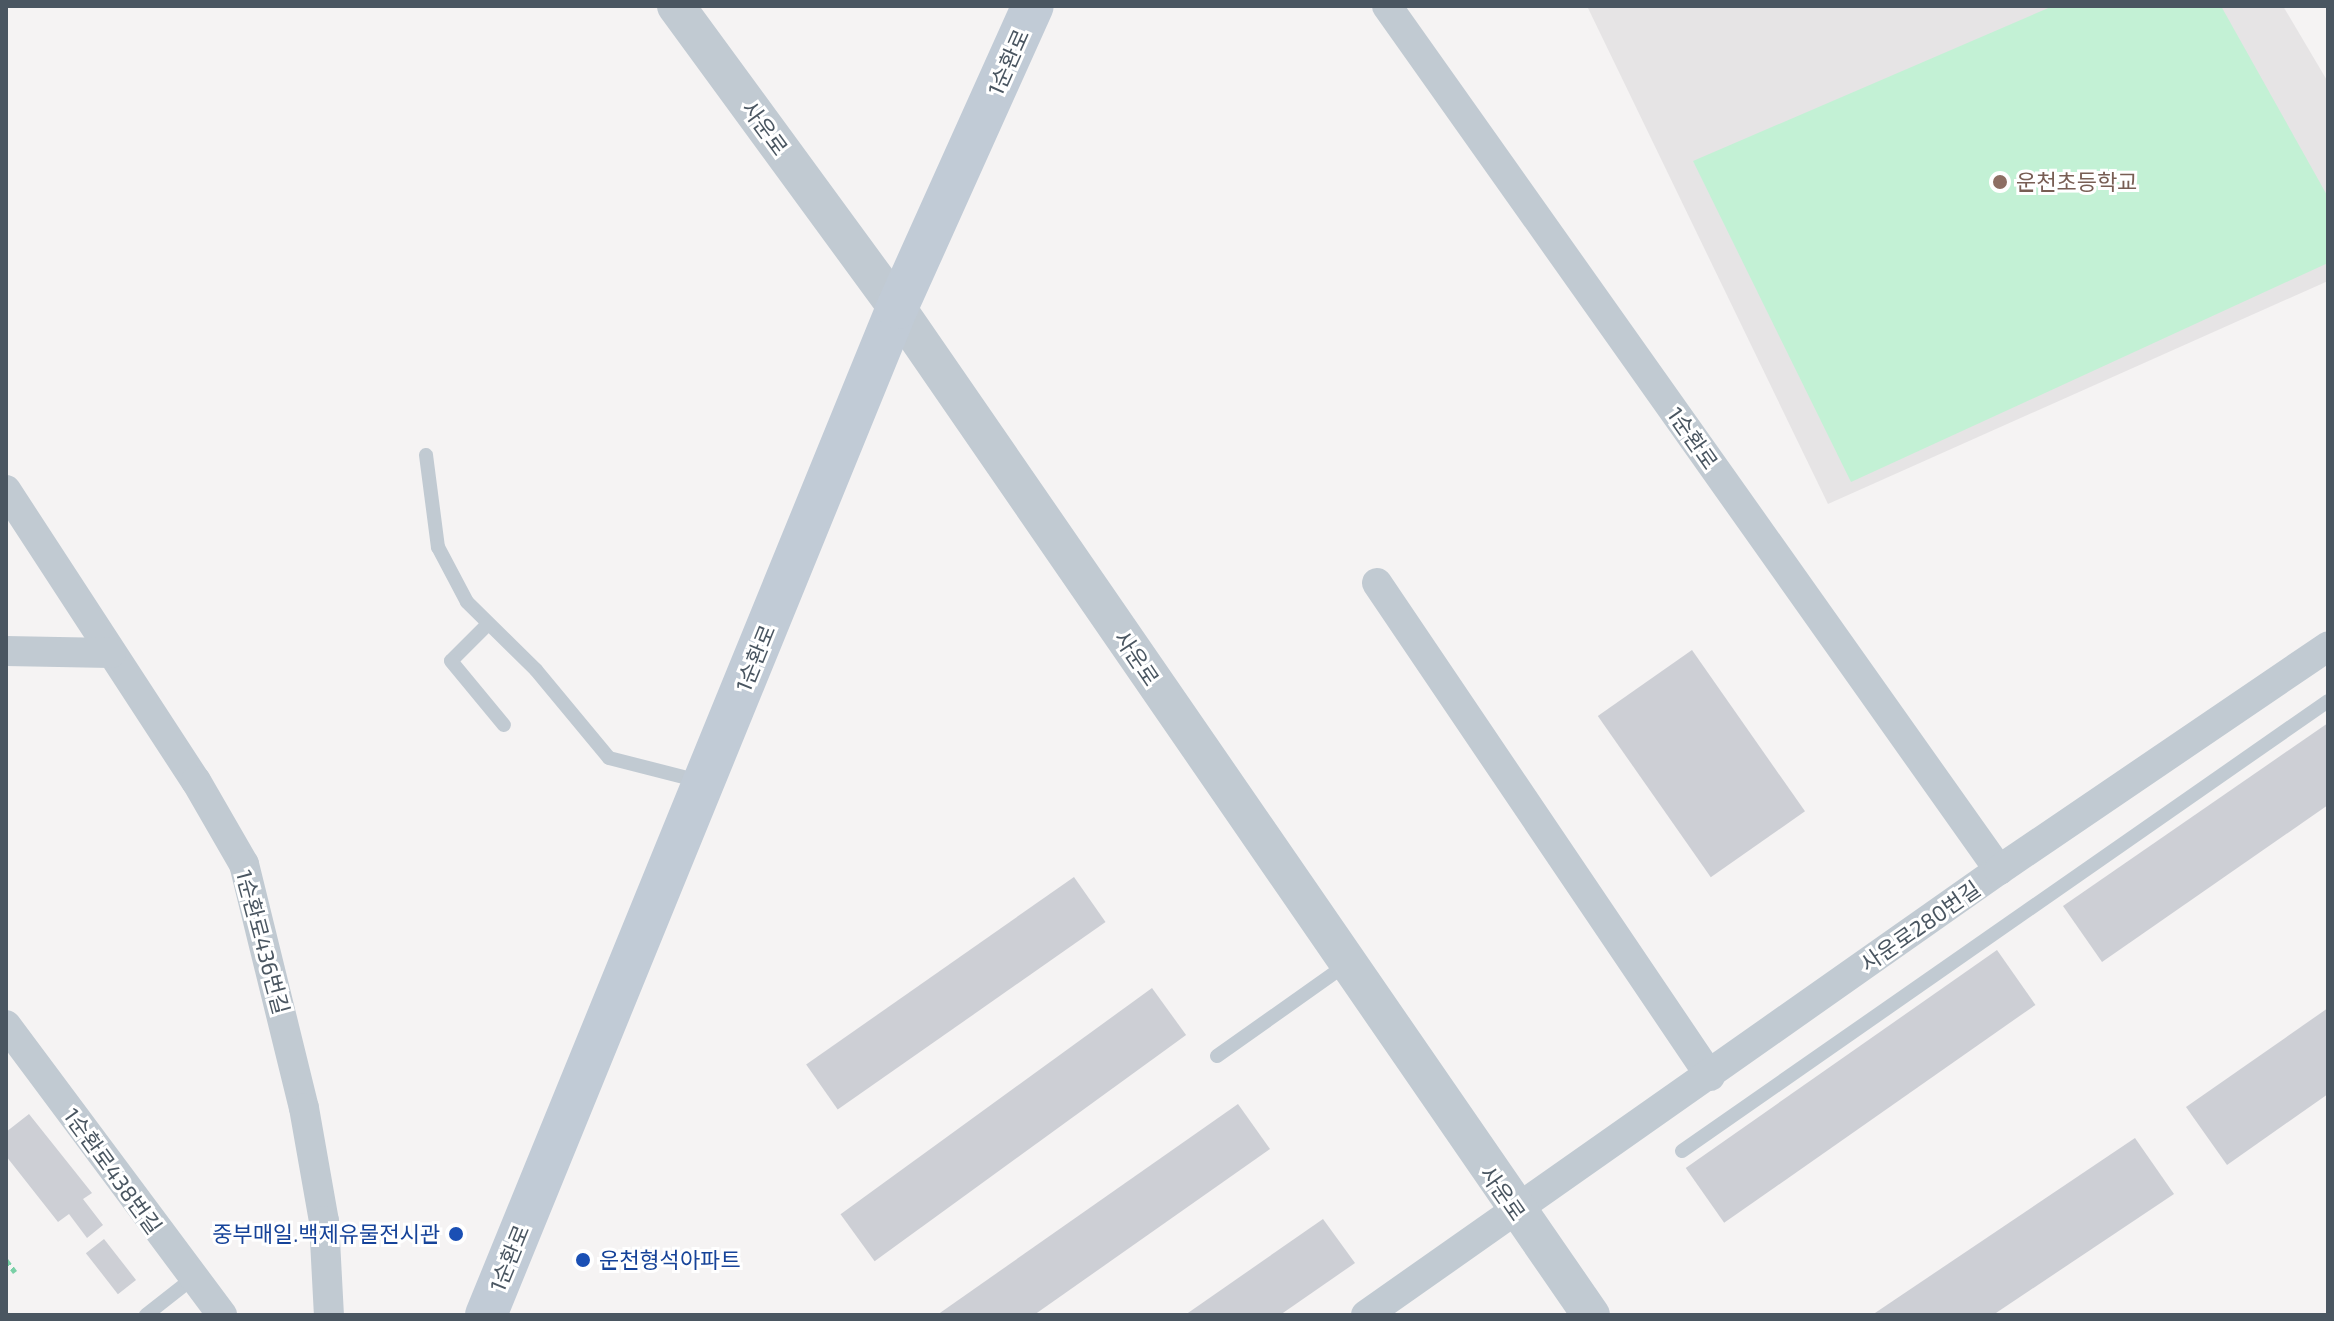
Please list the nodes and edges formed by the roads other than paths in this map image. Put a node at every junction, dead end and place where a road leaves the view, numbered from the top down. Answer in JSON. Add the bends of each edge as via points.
{"nodes":[{"id":1,"x":676,"y":6,"type":"edge"},
{"id":2,"x":1033,"y":6,"type":"edge"},
{"id":3,"x":1387,"y":6,"type":"edge"},
{"id":4,"x":897,"y":308,"type":"junction"},
{"id":5,"x":426,"y":455,"type":"dead end"},
{"id":6,"x":6,"y":490,"type":"edge"},
{"id":7,"x":1377,"y":583,"type":"dead end"},
{"id":8,"x":488,"y":624,"type":"junction"},
{"id":9,"x":2328,"y":646,"type":"edge"},
{"id":10,"x":6,"y":651,"type":"edge"},
{"id":11,"x":111,"y":653,"type":"junction"},
{"id":12,"x":2328,"y":701,"type":"edge"},
{"id":13,"x":504,"y":725,"type":"dead end"},
{"id":14,"x":704,"y":782,"type":"junction"},
{"id":15,"x":1999,"y":870,"type":"junction"},
{"id":16,"x":1347,"y":964,"type":"junction"},
{"id":17,"x":6,"y":1025,"type":"edge"},
{"id":18,"x":1217,"y":1056,"type":"dead end"},
{"id":19,"x":1710,"y":1076,"type":"junction"},
{"id":20,"x":1682,"y":1151,"type":"dead end"},
{"id":21,"x":1516,"y":1213,"type":"junction"},
{"id":22,"x":193,"y":1278,"type":"junction"},
{"id":23,"x":146,"y":1315,"type":"edge"},
{"id":24,"x":222,"y":1315,"type":"edge"},
{"id":25,"x":329,"y":1315,"type":"edge"},
{"id":26,"x":486,"y":1315,"type":"edge"},
{"id":27,"x":1366,"y":1315,"type":"edge"},
{"id":28,"x":1591,"y":1315,"type":"edge"}],
"edges":[{"from":1,"to":4,"type":"street","name":"사운로"},
{"from":2,"to":4,"type":"main road","name":"1순환로"},
{"from":3,"to":15,"type":"street","name":"1순환로"},
{"from":4,"to":14,"type":"main road","name":"1순환로"},
{"from":4,"to":16,"type":"street","name":"사운로"},
{"from":5,"to":8,"type":"lane","via":[[438,547],[467,602]]},
{"from":6,"to":11,"type":"street","name":"1순환로436번길"},
{"from":7,"to":19,"type":"street"},
{"from":8,"to":13,"type":"lane","via":[[451,661]]},
{"from":8,"to":14,"type":"lane","via":[[536,670],[609,758]]},
{"from":9,"to":15,"type":"street","name":"사운로280번길"},
{"from":10,"to":11,"type":"street","via":[[73,657]]},
{"from":11,"to":25,"type":"street","name":"1순환로436번길","via":[[244,864],[304,1108],[324,1221]]},
{"from":12,"to":20,"type":"lane"},
{"from":14,"to":26,"type":"main road","name":"1순환로"},
{"from":15,"to":19,"type":"street","name":"사운로280번길"},
{"from":16,"to":18,"type":"lane"},
{"from":16,"to":21,"type":"street","name":"사운로"},
{"from":17,"to":22,"type":"street","name":"1순환로438번길"},
{"from":19,"to":21,"type":"street","name":"사운로280번길"},
{"from":21,"to":27,"type":"street","name":"사운로280번길"},
{"from":21,"to":28,"type":"street","name":"사운로"},
{"from":22,"to":23,"type":"lane"},
{"from":22,"to":24,"type":"street","name":"1순환로438번길"}]}
